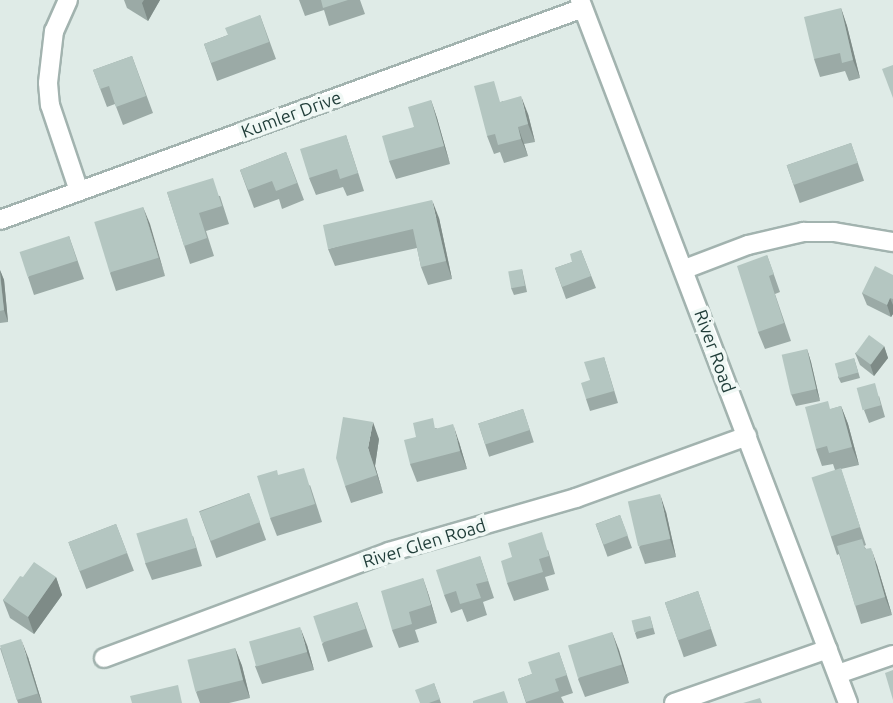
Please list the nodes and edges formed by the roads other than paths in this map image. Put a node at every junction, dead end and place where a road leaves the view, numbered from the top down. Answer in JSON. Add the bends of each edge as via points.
{"nodes":[{"id":1,"x":68,"y":0,"type":"edge"},
{"id":2,"x":581,"y":4,"type":"edge"},
{"id":3,"x":79,"y":191,"type":"junction"},
{"id":4,"x":0,"y":220,"type":"edge"},
{"id":5,"x":893,"y":242,"type":"edge"},
{"id":6,"x":685,"y":269,"type":"junction"},
{"id":7,"x":747,"y":436,"type":"junction"},
{"id":8,"x":828,"y":649,"type":"junction"},
{"id":9,"x":893,"y":655,"type":"edge"},
{"id":10,"x":104,"y":658,"type":"dead end"},
{"id":11,"x":838,"y":674,"type":"junction"},
{"id":12,"x":674,"y":703,"type":"edge"},
{"id":13,"x":848,"y":703,"type":"edge"}],
"edges":[{"from":1,"to":3,"type":"street","via":[[54,31],[48,83],[50,105]]},
{"from":2,"to":3,"type":"street","name":"Kumler Drive"},
{"from":2,"to":6,"type":"street","name":"River Road"},
{"from":3,"to":4,"type":"street","name":"Kumler Drive"},
{"from":5,"to":6,"type":"street","via":[[803,232],[748,245]]},
{"from":6,"to":7,"type":"street","name":"River Road"},
{"from":7,"to":8,"type":"street","name":"River Road"},
{"from":7,"to":10,"type":"street","name":"River Glen Road","via":[[576,498],[388,552]]},
{"from":8,"to":11,"type":"street","name":"River Road"},
{"from":8,"to":12,"type":"street"},
{"from":9,"to":11,"type":"street"},
{"from":11,"to":13,"type":"street","name":"River Road"}]}
